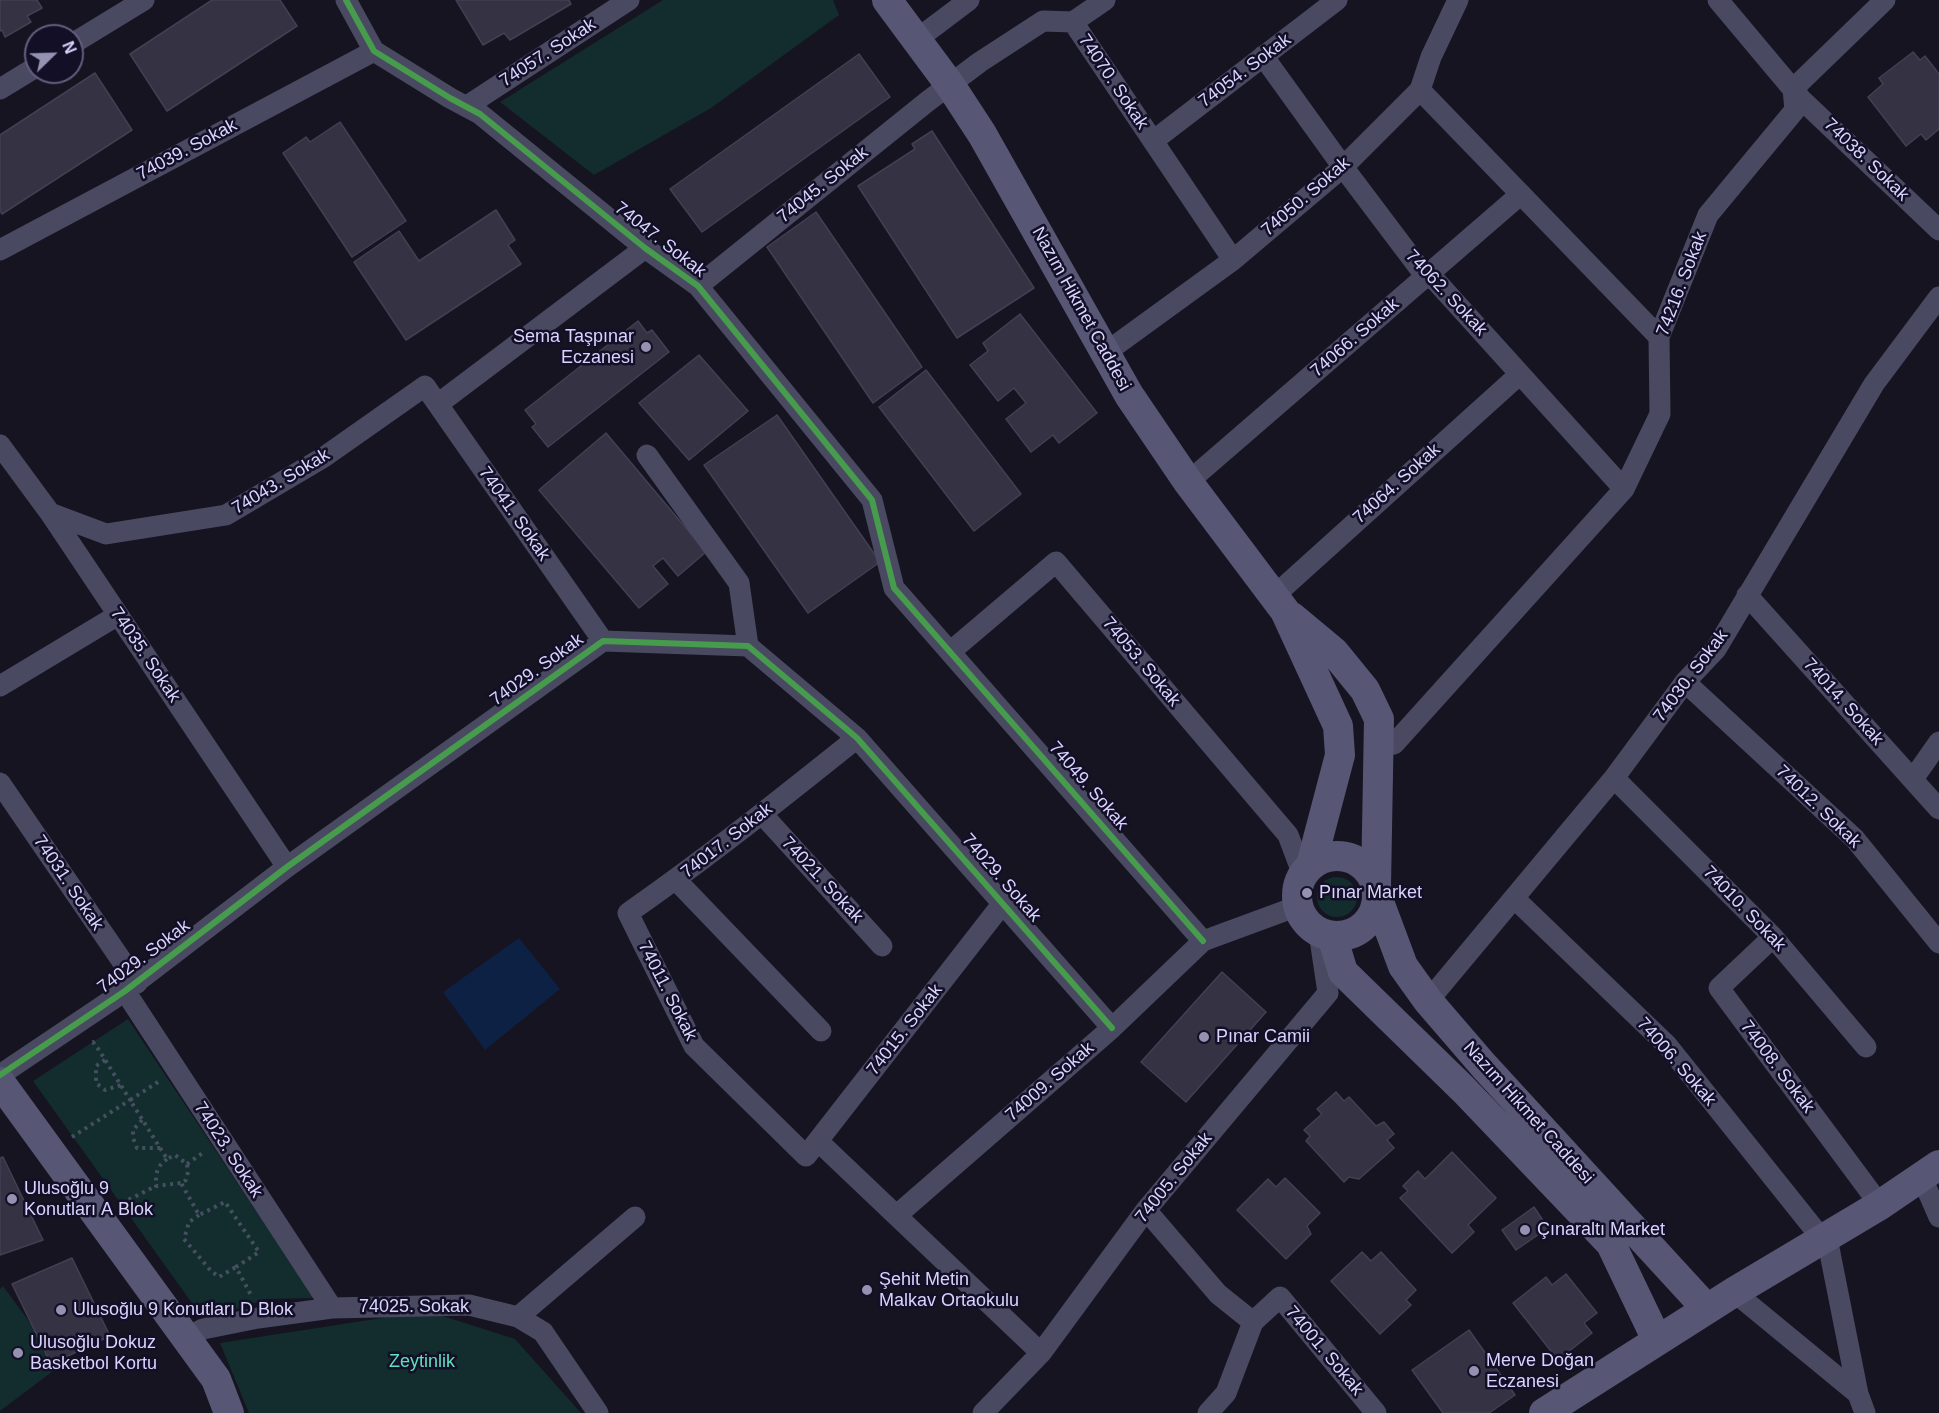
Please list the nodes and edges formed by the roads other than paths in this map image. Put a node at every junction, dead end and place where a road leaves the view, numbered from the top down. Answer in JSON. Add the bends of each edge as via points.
{"nodes":[{"id":1,"x":144,"y":0,"type":"edge"},
{"id":2,"x":346,"y":0,"type":"edge"},
{"id":3,"x":629,"y":0,"type":"edge"},
{"id":4,"x":887,"y":0,"type":"edge"},
{"id":5,"x":969,"y":0,"type":"edge"},
{"id":6,"x":1105,"y":0,"type":"edge"},
{"id":7,"x":1337,"y":0,"type":"edge"},
{"id":8,"x":1458,"y":0,"type":"edge"},
{"id":9,"x":1718,"y":0,"type":"edge"},
{"id":10,"x":1885,"y":0,"type":"edge"},
{"id":11,"x":1073,"y":22,"type":"junction"},
{"id":12,"x":84,"y":38,"type":"edge"},
{"id":13,"x":916,"y":40,"type":"junction"},
{"id":14,"x":374,"y":51,"type":"junction"},
{"id":15,"x":1263,"y":56,"type":"junction"},
{"id":16,"x":24,"y":74,"type":"edge"},
{"id":17,"x":950,"y":85,"type":"junction"},
{"id":18,"x":0,"y":89,"type":"edge"},
{"id":19,"x":1793,"y":89,"type":"junction"},
{"id":20,"x":1420,"y":90,"type":"junction"},
{"id":21,"x":467,"y":106,"type":"junction"},
{"id":22,"x":1153,"y":141,"type":"junction"},
{"id":23,"x":1343,"y":167,"type":"junction"},
{"id":24,"x":1521,"y":194,"type":"junction"},
{"id":25,"x":1939,"y":230,"type":"edge"},
{"id":26,"x":645,"y":248,"type":"junction"},
{"id":27,"x":0,"y":250,"type":"edge"},
{"id":28,"x":1233,"y":260,"type":"junction"},
{"id":29,"x":1426,"y":277,"type":"junction"},
{"id":30,"x":698,"y":286,"type":"junction"},
{"id":31,"x":1939,"y":297,"type":"edge"},
{"id":32,"x":1659,"y":337,"type":"junction"},
{"id":33,"x":1105,"y":353,"type":"junction"},
{"id":34,"x":1520,"y":374,"type":"junction"},
{"id":35,"x":425,"y":386,"type":"joint"},
{"id":36,"x":438,"y":404,"type":"junction"},
{"id":37,"x":0,"y":445,"type":"edge"},
{"id":38,"x":648,"y":455,"type":"dead end"},
{"id":39,"x":1188,"y":482,"type":"junction"},
{"id":40,"x":1624,"y":489,"type":"junction"},
{"id":41,"x":50,"y":513,"type":"junction"},
{"id":42,"x":1747,"y":596,"type":"junction"},
{"id":43,"x":1280,"y":603,"type":"junction"},
{"id":44,"x":118,"y":615,"type":"junction"},
{"id":45,"x":603,"y":641,"type":"junction"},
{"id":46,"x":748,"y":646,"type":"junction"},
{"id":47,"x":950,"y":652,"type":"junction"},
{"id":48,"x":1684,"y":682,"type":"junction"},
{"id":49,"x":0,"y":686,"type":"edge"},
{"id":50,"x":857,"y":738,"type":"junction"},
{"id":51,"x":1939,"y":741,"type":"edge"},
{"id":52,"x":1379,"y":746,"type":"junction"},
{"id":53,"x":1614,"y":778,"type":"junction"},
{"id":54,"x":1913,"y":780,"type":"junction"},
{"id":55,"x":0,"y":783,"type":"edge"},
{"id":56,"x":1939,"y":809,"type":"edge"},
{"id":57,"x":762,"y":814,"type":"junction"},
{"id":58,"x":287,"y":867,"type":"junction"},
{"id":59,"x":1307,"y":870,"type":"junction"},
{"id":60,"x":676,"y":880,"type":"junction"},
{"id":61,"x":1377,"y":892,"type":"junction"},
{"id":62,"x":1514,"y":898,"type":"junction"},
{"id":63,"x":1003,"y":903,"type":"junction"},
{"id":64,"x":1298,"y":906,"type":"junction"},
{"id":65,"x":1325,"y":934,"type":"junction"},
{"id":66,"x":1773,"y":937,"type":"junction"},
{"id":67,"x":1203,"y":940,"type":"junction"},
{"id":68,"x":1939,"y":943,"type":"edge"},
{"id":69,"x":882,"y":946,"type":"dead end"},
{"id":70,"x":131,"y":987,"type":"junction"},
{"id":71,"x":1428,"y":1001,"type":"junction"},
{"id":72,"x":1112,"y":1028,"type":"junction"},
{"id":73,"x":821,"y":1032,"type":"dead end"},
{"id":74,"x":1866,"y":1047,"type":"dead end"},
{"id":75,"x":0,"y":1075,"type":"edge"},
{"id":76,"x":0,"y":1082,"type":"edge"},
{"id":77,"x":813,"y":1149,"type":"junction"},
{"id":78,"x":1931,"y":1171,"type":"edge"},
{"id":79,"x":1880,"y":1205,"type":"junction"},
{"id":80,"x":1146,"y":1210,"type":"junction"},
{"id":81,"x":897,"y":1215,"type":"junction"},
{"id":82,"x":635,"y":1217,"type":"dead end"},
{"id":83,"x":1939,"y":1217,"type":"edge"},
{"id":84,"x":1825,"y":1239,"type":"junction"},
{"id":85,"x":1734,"y":1292,"type":"junction"},
{"id":86,"x":332,"y":1308,"type":"junction"},
{"id":87,"x":1707,"y":1309,"type":"junction"},
{"id":88,"x":518,"y":1317,"type":"junction"},
{"id":89,"x":1253,"y":1322,"type":"junction"},
{"id":90,"x":187,"y":1338,"type":"junction"},
{"id":91,"x":1657,"y":1340,"type":"junction"},
{"id":92,"x":1041,"y":1353,"type":"junction"},
{"id":93,"x":1861,"y":1403,"type":"edge"},
{"id":94,"x":229,"y":1413,"type":"edge"},
{"id":95,"x":598,"y":1413,"type":"edge"},
{"id":96,"x":983,"y":1413,"type":"edge"},
{"id":97,"x":1208,"y":1413,"type":"edge"},
{"id":98,"x":1376,"y":1413,"type":"edge"},
{"id":99,"x":1544,"y":1413,"type":"edge"}],
"edges":[{"from":1,"to":12,"type":"street"},
{"from":2,"to":14,"type":"street","name":"74047. Sokak"},
{"from":3,"to":21,"type":"street","name":"74057. Sokak"},
{"from":4,"to":13,"type":"main road","name":"Nazım Hikmet Caddesi"},
{"from":5,"to":13,"type":"street"},
{"from":6,"to":11,"type":"street"},
{"from":7,"to":15,"type":"street","name":"74054. Sokak"},
{"from":8,"to":20,"type":"street","name":"74050. Sokak"},
{"from":9,"to":19,"type":"street","name":"74038. Sokak"},
{"from":10,"to":19,"type":"street"},
{"from":11,"to":17,"type":"street","name":"74070. Sokak","via":[[1043,21]]},
{"from":11,"to":22,"type":"street","name":"74070. Sokak"},
{"from":13,"to":17,"type":"main road","name":"Nazım Hikmet Caddesi"},
{"from":14,"to":21,"type":"street","name":"74047. Sokak"},
{"from":14,"to":27,"type":"street","name":"74039. Sokak"},
{"from":15,"to":22,"type":"street","name":"74054. Sokak"},
{"from":15,"to":23,"type":"street","name":"74062. Sokak"},
{"from":16,"to":18,"type":"street"},
{"from":17,"to":30,"type":"street","name":"74045. Sokak"},
{"from":17,"to":33,"type":"main road","name":"Nazım Hikmet Caddesi","via":[[982,134]]},
{"from":19,"to":25,"type":"street","name":"74038. Sokak"},
{"from":19,"to":32,"type":"street","name":"74216. Sokak","via":[[1795,110],[1708,215]]},
{"from":20,"to":23,"type":"street","name":"74050. Sokak"},
{"from":20,"to":24,"type":"street"},
{"from":21,"to":26,"type":"street","name":"74047. Sokak"},
{"from":22,"to":28,"type":"street","name":"74070. Sokak"},
{"from":23,"to":28,"type":"street","name":"74050. Sokak"},
{"from":23,"to":29,"type":"street","name":"74062. Sokak"},
{"from":24,"to":29,"type":"street","name":"74066. Sokak"},
{"from":24,"to":32,"type":"street"},
{"from":26,"to":30,"type":"street","name":"74047. Sokak"},
{"from":26,"to":36,"type":"street"},
{"from":28,"to":33,"type":"street","name":"74050. Sokak"},
{"from":29,"to":34,"type":"street","name":"74062. Sokak","via":[[1435,280]]},
{"from":29,"to":39,"type":"street","name":"74066. Sokak"},
{"from":30,"to":47,"type":"street","name":"74047. Sokak","via":[[872,500],[894,588]]},
{"from":31,"to":42,"type":"street","name":"74030. Sokak","via":[[1874,384]]},
{"from":32,"to":40,"type":"street","name":"74216. Sokak","via":[[1660,414]]},
{"from":33,"to":39,"type":"main road","name":"Nazım Hikmet Caddesi"},
{"from":34,"to":40,"type":"street","name":"74062. Sokak"},
{"from":34,"to":43,"type":"street","name":"74064. Sokak"},
{"from":35,"to":36,"type":"street","name":"74041. Sokak"},
{"from":35,"to":41,"type":"street","name":"74043. Sokak","via":[[324,457],[226,514],[106,534]]},
{"from":36,"to":45,"type":"street","name":"74041. Sokak"},
{"from":37,"to":41,"type":"street","name":"74035. Sokak"},
{"from":38,"to":46,"type":"street","via":[[739,584]]},
{"from":39,"to":43,"type":"main road","name":"Nazım Hikmet Caddesi"},
{"from":40,"to":52,"type":"street","name":"74216. Sokak","via":[[1394,744]]},
{"from":41,"to":44,"type":"street","name":"74035. Sokak"},
{"from":42,"to":48,"type":"street","name":"74030. Sokak","via":[[1716,649]]},
{"from":42,"to":54,"type":"street","name":"74014. Sokak"},
{"from":43,"to":52,"type":"main road","name":"Nazım Hikmet Caddesi","via":[[1334,652],[1365,690],[1379,719]]},
{"from":43,"to":59,"type":"main road","name":"Nazım Hikmet Caddesi","via":[[1338,726],[1340,755]]},
{"from":44,"to":49,"type":"street"},
{"from":44,"to":58,"type":"street","name":"74035. Sokak"},
{"from":45,"to":46,"type":"street","name":"74029. Sokak"},
{"from":45,"to":58,"type":"street","name":"74029. Sokak"},
{"from":46,"to":50,"type":"street","name":"74029. Sokak"},
{"from":47,"to":59,"type":"street","name":"74053. Sokak","via":[[1056,562],[1288,835]]},
{"from":47,"to":67,"type":"street","name":"74049. Sokak"},
{"from":48,"to":53,"type":"street","name":"74030. Sokak"},
{"from":48,"to":68,"type":"street","name":"74012. Sokak","via":[[1855,840]]},
{"from":50,"to":57,"type":"street","name":"74017. Sokak"},
{"from":50,"to":63,"type":"street","name":"74029. Sokak"},
{"from":51,"to":54,"type":"street"},
{"from":52,"to":61,"type":"main road","name":"Nazım Hikmet Caddesi"},
{"from":53,"to":62,"type":"street","name":"74030. Sokak"},
{"from":53,"to":66,"type":"street","name":"74010. Sokak"},
{"from":54,"to":56,"type":"street","name":"74014. Sokak"},
{"from":55,"to":70,"type":"street","name":"74031. Sokak"},
{"from":57,"to":60,"type":"street","name":"74017. Sokak"},
{"from":57,"to":69,"type":"street","name":"74021. Sokak"},
{"from":58,"to":70,"type":"street","name":"74029. Sokak"},
{"from":59,"to":61,"type":"main road","via":[[1323,858],[1349,858],[1370,873]]},
{"from":59,"to":64,"type":"main road","via":[[1298,887]]},
{"from":60,"to":73,"type":"street","name":"74017. Sokak"},
{"from":60,"to":77,"type":"street","name":"74011. Sokak","via":[[628,914],[694,1046]]},
{"from":61,"to":65,"type":"main road","via":[[1374,912],[1357,932],[1345,936]]},
{"from":61,"to":71,"type":"main road","name":"Nazım Hikmet Caddesi","via":[[1403,966]]},
{"from":62,"to":71,"type":"street","name":"74030. Sokak"},
{"from":62,"to":84,"type":"street","name":"74006. Sokak","via":[[1667,1045]]},
{"from":63,"to":72,"type":"street","name":"74029. Sokak"},
{"from":63,"to":77,"type":"street","name":"74015. Sokak"},
{"from":64,"to":65,"type":"main road","via":[[1308,924]]},
{"from":64,"to":67,"type":"street","name":"74009. Sokak"},
{"from":65,"to":80,"type":"street","name":"74005. Sokak","via":[[1328,993]]},
{"from":65,"to":91,"type":"main road","name":"Nazım Hikmet Caddesi","via":[[1343,972],[1464,1089],[1611,1244]]},
{"from":66,"to":74,"type":"street","name":"74010. Sokak"},
{"from":66,"to":79,"type":"street","name":"74008. Sokak","via":[[1719,988]]},
{"from":67,"to":72,"type":"street","name":"74009. Sokak"},
{"from":70,"to":75,"type":"street","name":"74029. Sokak"},
{"from":70,"to":86,"type":"street","name":"74023. Sokak","via":[[176,1070]]},
{"from":71,"to":87,"type":"main road","name":"Nazım Hikmet Caddesi"},
{"from":72,"to":81,"type":"street","name":"74009. Sokak"},
{"from":76,"to":90,"type":"main road"},
{"from":77,"to":81,"type":"street","name":"74011. Sokak"},
{"from":78,"to":79,"type":"main road"},
{"from":78,"to":83,"type":"street"},
{"from":79,"to":84,"type":"main road"},
{"from":80,"to":89,"type":"street","via":[[1218,1294]]},
{"from":80,"to":92,"type":"street","name":"74005. Sokak"},
{"from":81,"to":92,"type":"street","name":"74011. Sokak"},
{"from":82,"to":88,"type":"street"},
{"from":84,"to":85,"type":"main road"},
{"from":84,"to":93,"type":"street"},
{"from":85,"to":87,"type":"main road"},
{"from":85,"to":93,"type":"street"},
{"from":86,"to":88,"type":"street","name":"74025. Sokak","via":[[469,1305]]},
{"from":86,"to":90,"type":"street","name":"74025. Sokak","via":[[203,1329]]},
{"from":87,"to":91,"type":"main road"},
{"from":88,"to":95,"type":"street","name":"74025. Sokak","via":[[543,1332]]},
{"from":89,"to":97,"type":"street","via":[[1226,1393]]},
{"from":89,"to":98,"type":"street","name":"74001. Sokak","via":[[1280,1298]]},
{"from":90,"to":94,"type":"main road","via":[[216,1379]]},
{"from":91,"to":99,"type":"main road"},
{"from":92,"to":96,"type":"street","name":"74005. Sokak"}]}
